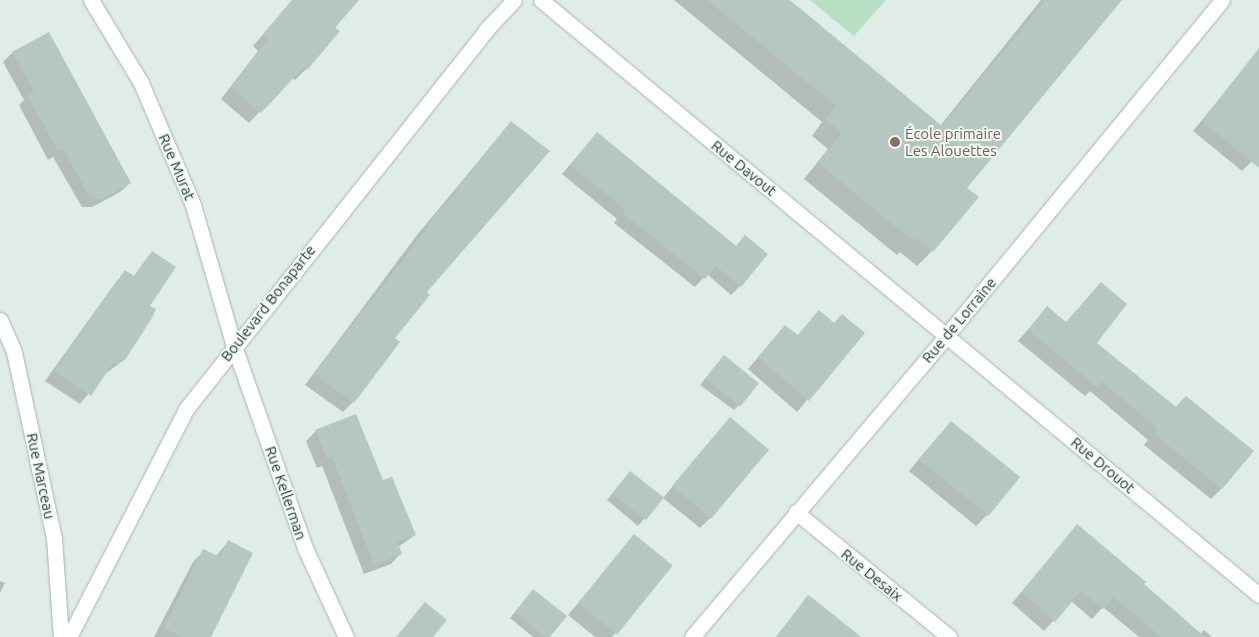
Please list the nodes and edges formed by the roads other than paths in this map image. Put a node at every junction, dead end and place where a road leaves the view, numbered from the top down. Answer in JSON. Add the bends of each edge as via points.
{"nodes":[{"id":1,"x":91,"y":0,"type":"edge"},
{"id":2,"x":514,"y":0,"type":"edge"},
{"id":3,"x":542,"y":0,"type":"edge"},
{"id":4,"x":1222,"y":0,"type":"edge"},
{"id":5,"x":0,"y":320,"type":"edge"},
{"id":6,"x":946,"y":335,"type":"junction"},
{"id":7,"x":234,"y":346,"type":"junction"},
{"id":8,"x":796,"y":512,"type":"junction"},
{"id":9,"x":1259,"y":596,"type":"edge"},
{"id":10,"x":61,"y":637,"type":"edge"},
{"id":11,"x":68,"y":637,"type":"edge"},
{"id":12,"x":346,"y":637,"type":"edge"},
{"id":13,"x":692,"y":637,"type":"edge"},
{"id":14,"x":948,"y":637,"type":"edge"}],
"edges":[{"from":1,"to":7,"type":"street","name":"Rue Murat","via":[[141,83],[193,205]]},
{"from":2,"to":7,"type":"street","name":"Boulevard Bonaparte","via":[[486,30]]},
{"from":3,"to":6,"type":"street","name":"Rue Davout"},
{"from":4,"to":6,"type":"street","name":"Rue de Lorraine"},
{"from":5,"to":10,"type":"street","name":"Rue Marceau","via":[[14,352],[54,538]]},
{"from":6,"to":8,"type":"street","name":"Rue de Lorraine"},
{"from":6,"to":9,"type":"street","name":"Rue Drouot"},
{"from":7,"to":11,"type":"street","name":"Boulevard Bonaparte","via":[[186,409]]},
{"from":7,"to":12,"type":"street","name":"Rue Kellerman","via":[[305,548]]},
{"from":8,"to":13,"type":"street","name":"Rue de Lorraine"},
{"from":8,"to":14,"type":"street","name":"Rue Desaix"}]}
